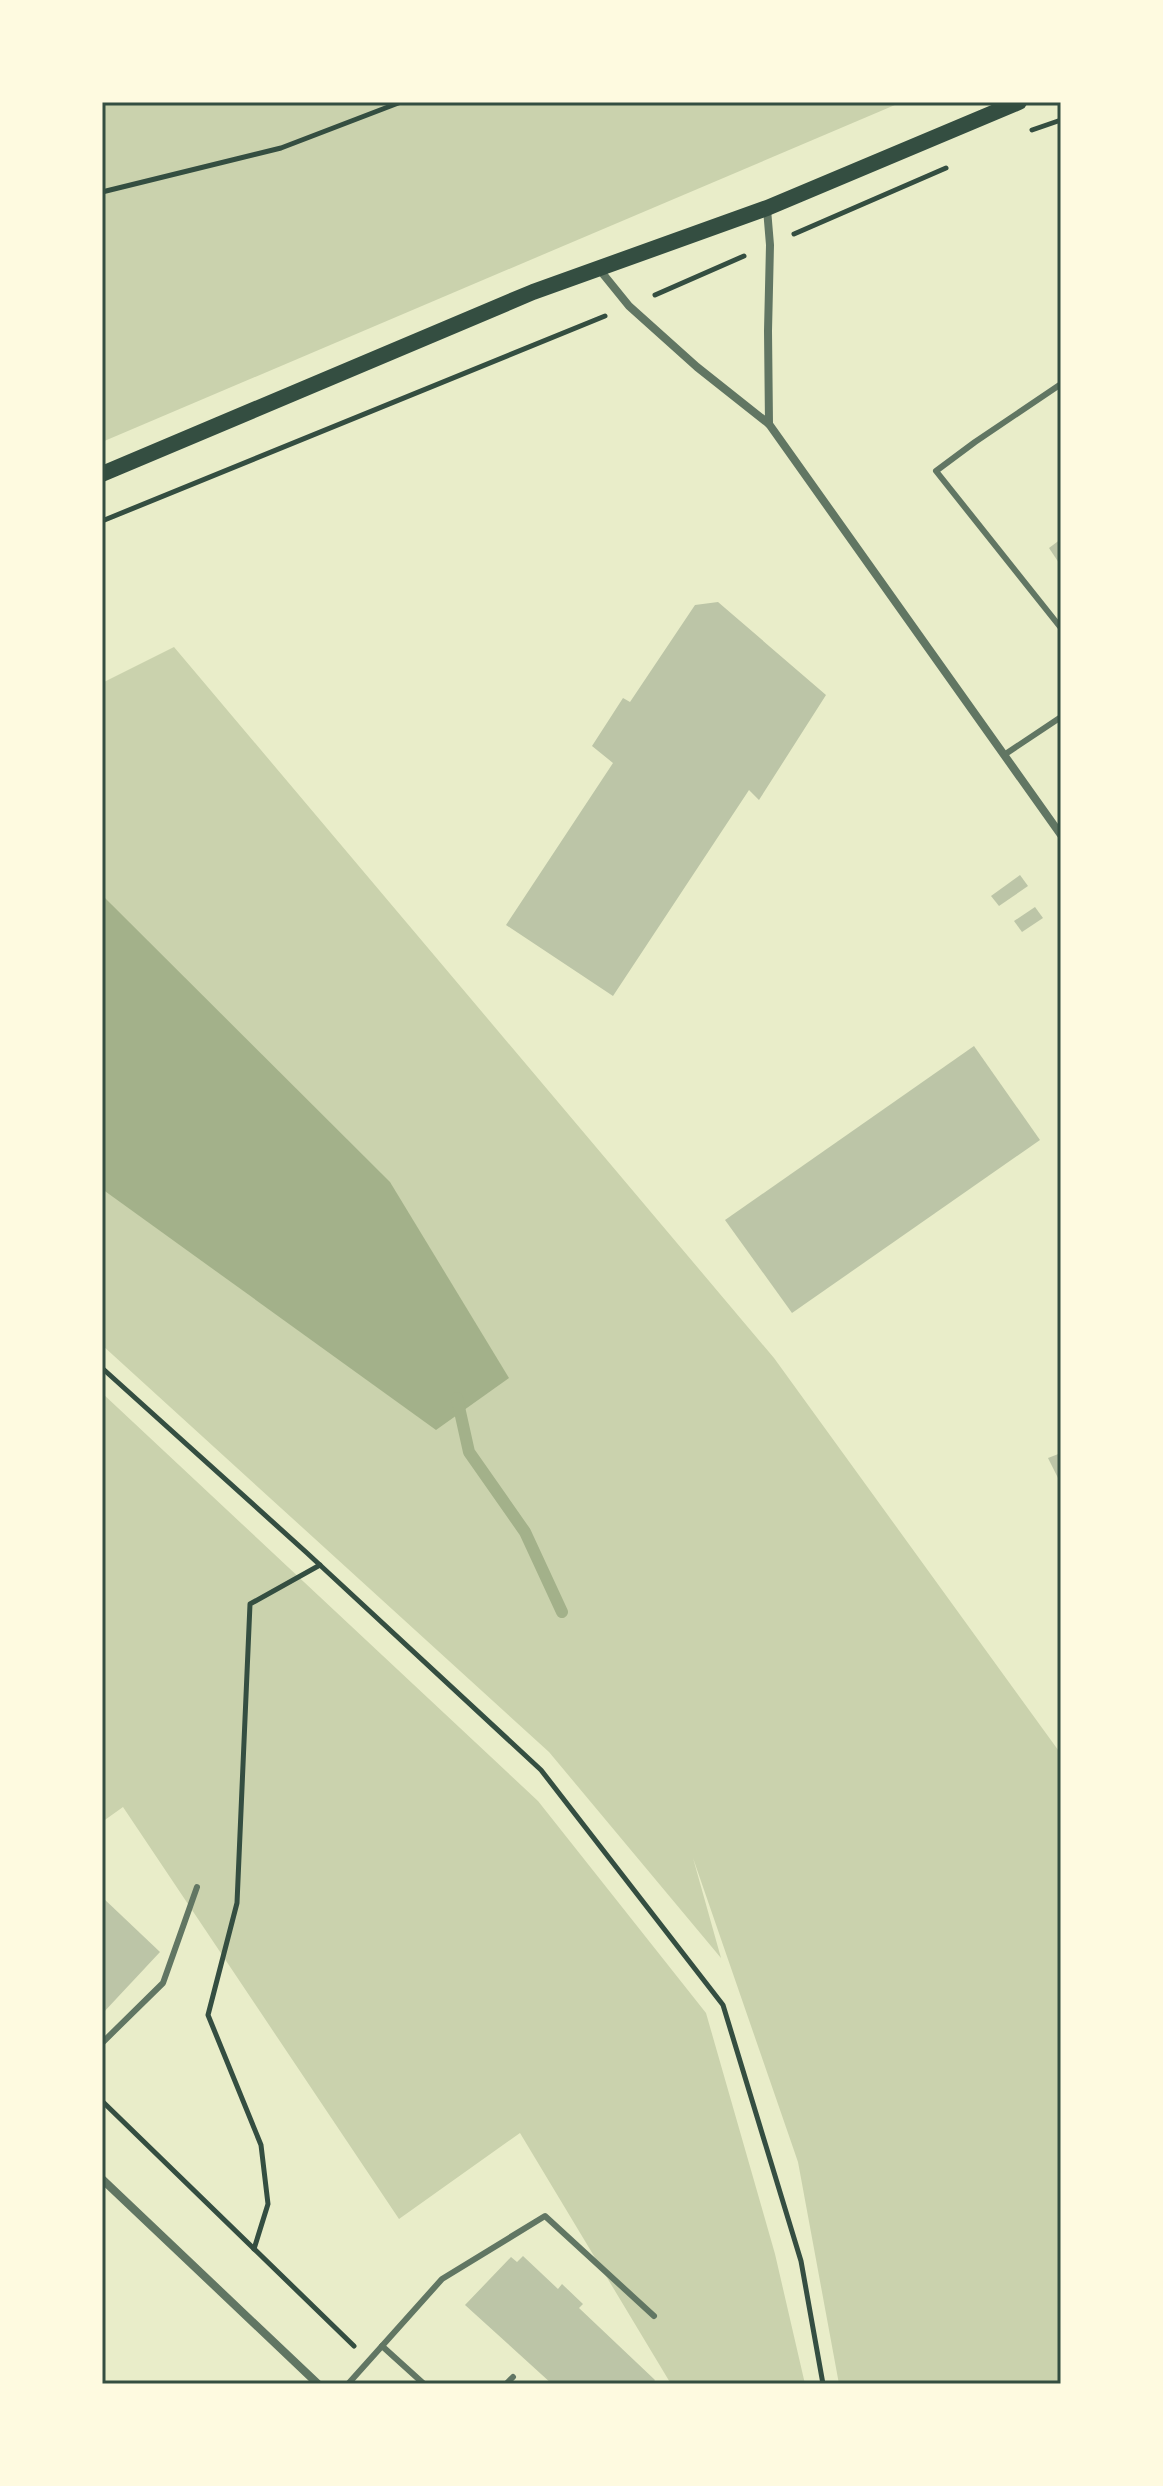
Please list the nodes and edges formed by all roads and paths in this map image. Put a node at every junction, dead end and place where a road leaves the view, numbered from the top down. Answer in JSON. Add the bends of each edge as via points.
{"nodes":[{"id":1,"x":401,"y":102,"type":"edge"},
{"id":2,"x":1019,"y":102,"type":"edge"},
{"id":3,"x":1061,"y":120,"type":"edge"},
{"id":4,"x":1021,"y":135,"type":"dead end"},
{"id":5,"x":951,"y":166,"type":"dead end"},
{"id":6,"x":102,"y":192,"type":"edge"},
{"id":7,"x":767,"y":208,"type":"junction"},
{"id":8,"x":770,"y":245,"type":"junction"},
{"id":9,"x":599,"y":268,"type":"junction"},
{"id":10,"x":629,"y":306,"type":"junction"},
{"id":11,"x":1061,"y":384,"type":"edge"},
{"id":12,"x":769,"y":424,"type":"junction"},
{"id":13,"x":102,"y":474,"type":"edge"},
{"id":14,"x":102,"y":521,"type":"edge"},
{"id":15,"x":1061,"y":628,"type":"edge"},
{"id":16,"x":1061,"y":717,"type":"edge"},
{"id":17,"x":1004,"y":755,"type":"junction"},
{"id":18,"x":1061,"y":835,"type":"edge"},
{"id":19,"x":102,"y":1368,"type":"edge"},
{"id":20,"x":320,"y":1565,"type":"junction"},
{"id":21,"x":197,"y":1887,"type":"dead end"},
{"id":22,"x":102,"y":2043,"type":"edge"},
{"id":23,"x":102,"y":2101,"type":"edge"},
{"id":24,"x":102,"y":2179,"type":"edge"},
{"id":25,"x":254,"y":2249,"type":"junction"},
{"id":26,"x":654,"y":2316,"type":"dead end"},
{"id":27,"x":382,"y":2346,"type":"junction"},
{"id":28,"x":369,"y":2361,"type":"junction"},
{"id":29,"x":513,"y":2377,"type":"dead end"},
{"id":30,"x":318,"y":2384,"type":"edge"},
{"id":31,"x":348,"y":2384,"type":"edge"},
{"id":32,"x":424,"y":2384,"type":"edge"},
{"id":33,"x":506,"y":2384,"type":"edge"},
{"id":34,"x":823,"y":2384,"type":"edge"}],
"edges":[{"from":1,"to":6,"type":"path","via":[[281,148]]},
{"from":2,"to":7,"type":"main road"},
{"from":3,"to":4,"type":"path"},
{"from":5,"to":8,"type":"path"},
{"from":7,"to":8,"type":"street"},
{"from":7,"to":9,"type":"main road"},
{"from":8,"to":10,"type":"path"},
{"from":8,"to":12,"type":"street"},
{"from":9,"to":10,"type":"street"},
{"from":9,"to":13,"type":"main road"},
{"from":10,"to":12,"type":"street"},
{"from":10,"to":14,"type":"path"},
{"from":11,"to":15,"type":"lane","via":[[936,471]]},
{"from":12,"to":17,"type":"street"},
{"from":16,"to":17,"type":"lane"},
{"from":17,"to":18,"type":"street"},
{"from":19,"to":20,"type":"path"},
{"from":20,"to":25,"type":"path","via":[[250,1604],[237,1903],[208,2015],[261,2145],[268,2204]]},
{"from":20,"to":34,"type":"path","via":[[541,1770],[723,2005],[801,2261]]},
{"from":21,"to":22,"type":"lane","via":[[163,1983]]},
{"from":23,"to":25,"type":"path"},
{"from":24,"to":30,"type":"street"},
{"from":25,"to":28,"type":"path"},
{"from":26,"to":27,"type":"lane","via":[[545,2216],[442,2279]]},
{"from":27,"to":28,"type":"lane"},
{"from":27,"to":32,"type":"lane"},
{"from":28,"to":31,"type":"lane"},
{"from":29,"to":33,"type":"lane"}]}
